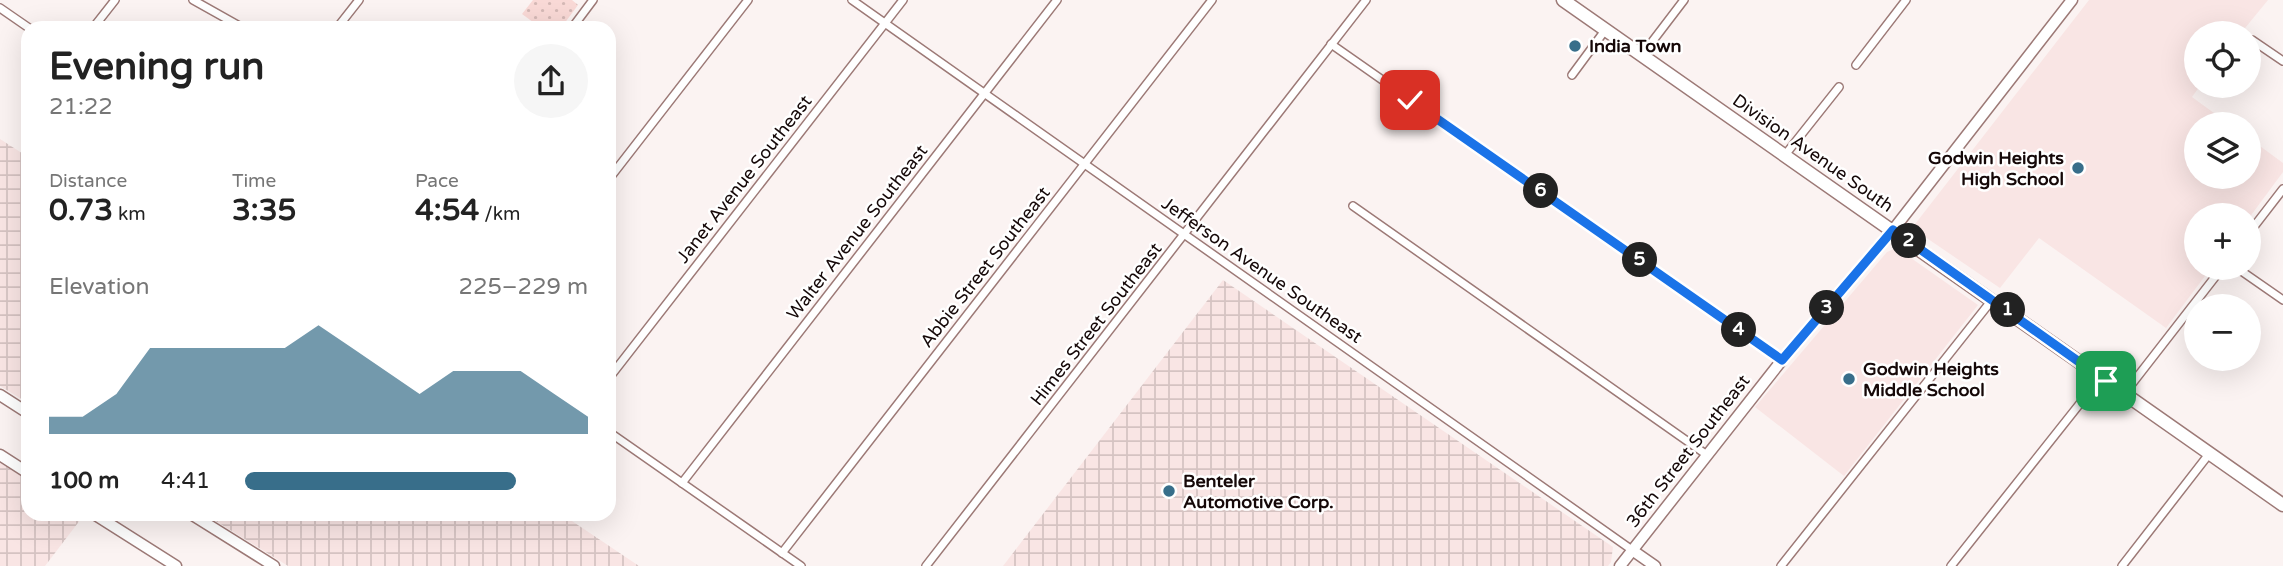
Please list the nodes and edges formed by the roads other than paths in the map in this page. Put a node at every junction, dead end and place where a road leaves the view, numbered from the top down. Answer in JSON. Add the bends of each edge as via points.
{"nodes":[{"id":1,"x":115,"y":0,"type":"edge"},
{"id":2,"x":193,"y":0,"type":"edge"},
{"id":3,"x":359,"y":0,"type":"edge"},
{"id":4,"x":593,"y":0,"type":"edge"},
{"id":5,"x":748,"y":0,"type":"edge"},
{"id":6,"x":852,"y":0,"type":"edge"},
{"id":7,"x":903,"y":0,"type":"edge"},
{"id":8,"x":1057,"y":0,"type":"edge"},
{"id":9,"x":1212,"y":0,"type":"edge"},
{"id":10,"x":1366,"y":0,"type":"edge"},
{"id":11,"x":1563,"y":0,"type":"edge"},
{"id":12,"x":1684,"y":0,"type":"edge"},
{"id":13,"x":1906,"y":0,"type":"edge"},
{"id":14,"x":2072,"y":0,"type":"edge"},
{"id":15,"x":0,"y":8,"type":"edge"},
{"id":16,"x":98,"y":21,"type":"edge"},
{"id":17,"x":230,"y":21,"type":"edge"},
{"id":18,"x":342,"y":21,"type":"edge"},
{"id":19,"x":577,"y":21,"type":"edge"},
{"id":20,"x":21,"y":22,"type":"edge"},
{"id":21,"x":885,"y":24,"type":"junction"},
{"id":22,"x":1606,"y":29,"type":"junction"},
{"id":23,"x":1331,"y":44,"type":"junction"},
{"id":24,"x":2261,"y":46,"type":"edge"},
{"id":25,"x":1642,"y":55,"type":"junction"},
{"id":26,"x":2283,"y":61,"type":"edge"},
{"id":27,"x":1856,"y":65,"type":"dead end"},
{"id":28,"x":1572,"y":75,"type":"dead end"},
{"id":29,"x":1839,"y":87,"type":"dead end"},
{"id":30,"x":983,"y":96,"type":"junction"},
{"id":31,"x":1786,"y":155,"type":"junction"},
{"id":32,"x":1084,"y":166,"type":"junction"},
{"id":33,"x":616,"y":169,"type":"edge"},
{"id":34,"x":2283,"y":189,"type":"edge"},
{"id":35,"x":1353,"y":206,"type":"dead end"},
{"id":36,"x":2261,"y":217,"type":"edge"},
{"id":37,"x":1893,"y":230,"type":"junction"},
{"id":38,"x":1185,"y":237,"type":"junction"},
{"id":39,"x":2212,"y":280,"type":"edge"},
{"id":40,"x":2254,"y":280,"type":"edge"},
{"id":41,"x":1992,"y":299,"type":"junction"},
{"id":42,"x":2283,"y":300,"type":"edge"},
{"id":43,"x":1782,"y":360,"type":"junction"},
{"id":44,"x":616,"y":369,"type":"edge"},
{"id":45,"x":2101,"y":377,"type":"junction"},
{"id":46,"x":2124,"y":394,"type":"junction"},
{"id":47,"x":0,"y":395,"type":"edge"},
{"id":48,"x":21,"y":408,"type":"edge"},
{"id":49,"x":616,"y":437,"type":"edge"},
{"id":50,"x":2209,"y":454,"type":"junction"},
{"id":51,"x":1707,"y":455,"type":"junction"},
{"id":52,"x":0,"y":456,"type":"edge"},
{"id":53,"x":21,"y":469,"type":"edge"},
{"id":54,"x":682,"y":483,"type":"junction"},
{"id":55,"x":2283,"y":505,"type":"edge"},
{"id":56,"x":104,"y":521,"type":"edge"},
{"id":57,"x":120,"y":521,"type":"edge"},
{"id":58,"x":202,"y":521,"type":"edge"},
{"id":59,"x":124,"y":534,"type":"junction"},
{"id":60,"x":1632,"y":550,"type":"junction"},
{"id":61,"x":782,"y":553,"type":"junction"},
{"id":62,"x":176,"y":566,"type":"edge"},
{"id":63,"x":274,"y":566,"type":"edge"},
{"id":64,"x":801,"y":566,"type":"edge"},
{"id":65,"x":926,"y":566,"type":"edge"},
{"id":66,"x":1620,"y":566,"type":"edge"},
{"id":67,"x":1655,"y":566,"type":"edge"},
{"id":68,"x":1781,"y":566,"type":"edge"},
{"id":69,"x":1951,"y":566,"type":"edge"},
{"id":70,"x":2122,"y":566,"type":"edge"}],
"edges":[{"from":1,"to":16,"type":"street"},
{"from":2,"to":17,"type":"street"},
{"from":3,"to":18,"type":"street"},
{"from":4,"to":19,"type":"street"},
{"from":5,"to":33,"type":"street"},
{"from":6,"to":21,"type":"street","name":"Jefferson Avenue Southeast"},
{"from":7,"to":21,"type":"street","name":"Janet Avenue Southeast"},
{"from":8,"to":30,"type":"street","name":"Walter Avenue Southeast"},
{"from":9,"to":32,"type":"street","name":"Abbie Street Southeast"},
{"from":10,"to":23,"type":"street","name":"Himes Street Southeast"},
{"from":11,"to":22,"type":"main road","name":"Division Avenue South"},
{"from":12,"to":25,"type":"street"},
{"from":13,"to":27,"type":"street"},
{"from":14,"to":37,"type":"street","name":"36th Street Southeast"},
{"from":15,"to":20,"type":"street"},
{"from":21,"to":30,"type":"street","name":"Jefferson Avenue Southeast"},
{"from":21,"to":44,"type":"street","name":"Janet Avenue Southeast"},
{"from":22,"to":25,"type":"main road","name":"Division Avenue South"},
{"from":22,"to":28,"type":"street"},
{"from":23,"to":38,"type":"street","name":"Himes Street Southeast"},
{"from":23,"to":43,"type":"street"},
{"from":24,"to":26,"type":"street"},
{"from":25,"to":31,"type":"main road","name":"Division Avenue South"},
{"from":29,"to":31,"type":"street"},
{"from":30,"to":32,"type":"street","name":"Jefferson Avenue Southeast"},
{"from":30,"to":54,"type":"street","name":"Walter Avenue Southeast"},
{"from":31,"to":37,"type":"main road","name":"Division Avenue South"},
{"from":32,"to":38,"type":"street","name":"Jefferson Avenue Southeast"},
{"from":32,"to":61,"type":"street","name":"Abbie Street Southeast"},
{"from":34,"to":36,"type":"street"},
{"from":35,"to":51,"type":"street"},
{"from":37,"to":41,"type":"main road","name":"Division Avenue South"},
{"from":37,"to":43,"type":"street","name":"36th Street Southeast"},
{"from":38,"to":60,"type":"street","name":"Jefferson Avenue Southeast"},
{"from":38,"to":65,"type":"street","name":"Himes Street Southeast"},
{"from":39,"to":46,"type":"street"},
{"from":40,"to":42,"type":"street"},
{"from":41,"to":45,"type":"main road","name":"Division Avenue South"},
{"from":41,"to":68,"type":"street"},
{"from":43,"to":51,"type":"street","name":"36th Street Southeast"},
{"from":45,"to":46,"type":"main road","name":"Division Avenue South"},
{"from":45,"to":69,"type":"street"},
{"from":46,"to":50,"type":"main road","name":"Division Avenue South"},
{"from":47,"to":48,"type":"street"},
{"from":49,"to":54,"type":"street"},
{"from":50,"to":55,"type":"main road","name":"Division Avenue South"},
{"from":50,"to":70,"type":"street"},
{"from":51,"to":60,"type":"street","name":"36th Street Southeast"},
{"from":52,"to":53,"type":"street"},
{"from":54,"to":61,"type":"street"},
{"from":56,"to":59,"type":"street"},
{"from":57,"to":59,"type":"street"},
{"from":58,"to":63,"type":"street"},
{"from":59,"to":62,"type":"street"},
{"from":60,"to":66,"type":"street","name":"36th Street Southeast"},
{"from":60,"to":67,"type":"street","name":"Jefferson Avenue Southeast"},
{"from":61,"to":64,"type":"street"}]}
